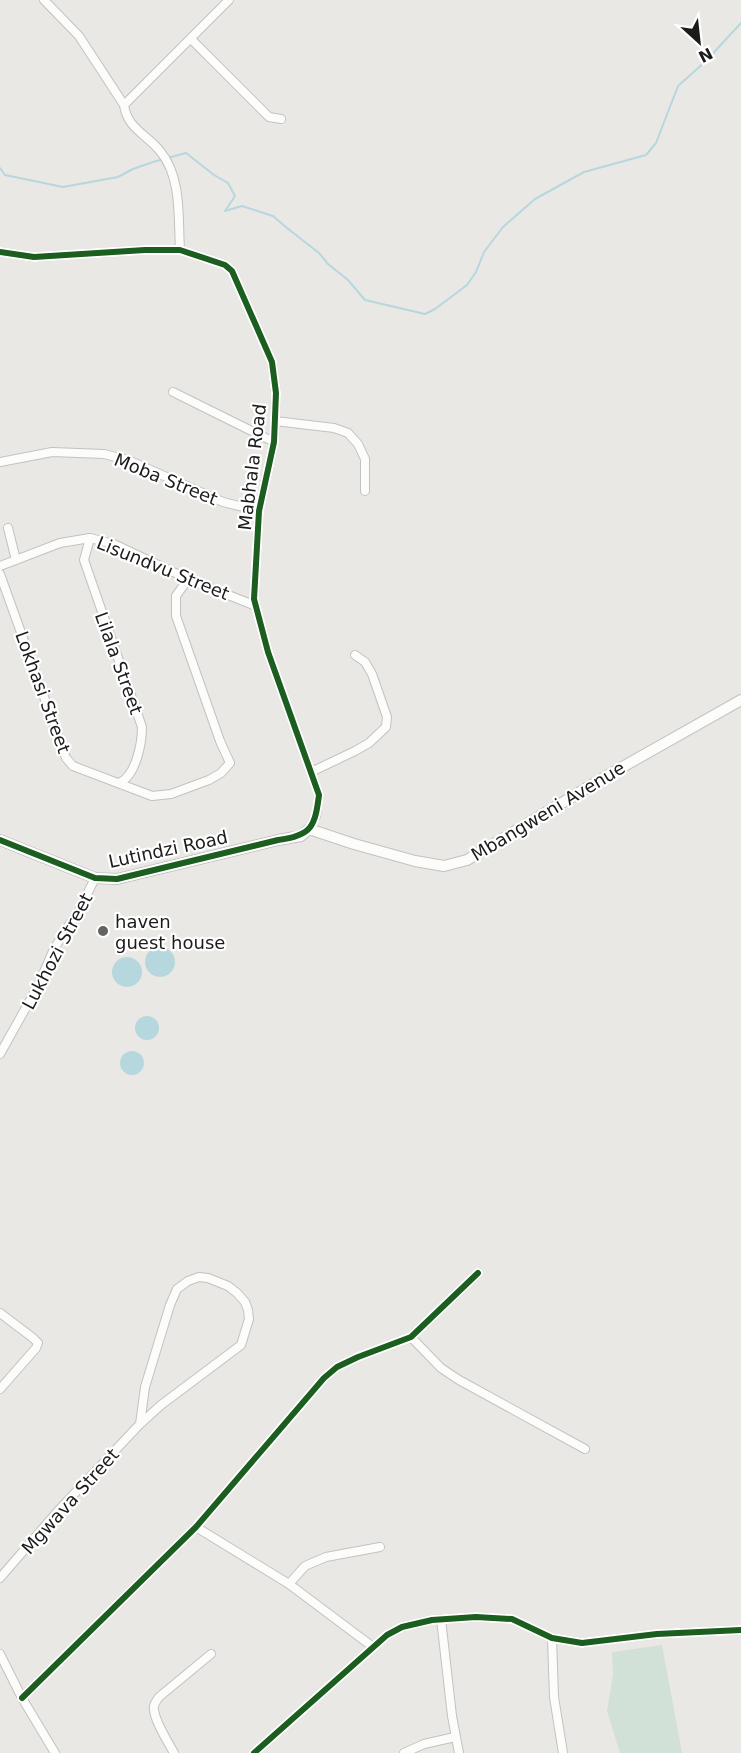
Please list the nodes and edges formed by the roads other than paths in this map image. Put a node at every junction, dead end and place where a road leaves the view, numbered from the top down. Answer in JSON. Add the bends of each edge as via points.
{"nodes":[{"id":1,"x":44,"y":0,"type":"edge"},
{"id":2,"x":229,"y":0,"type":"edge"},
{"id":3,"x":191,"y":39,"type":"junction"},
{"id":4,"x":123,"y":105,"type":"junction"},
{"id":5,"x":281,"y":119,"type":"dead end"},
{"id":6,"x":180,"y":250,"type":"junction"},
{"id":7,"x":0,"y":252,"type":"edge"},
{"id":8,"x":173,"y":392,"type":"dead end"},
{"id":9,"x":275,"y":421,"type":"junction"},
{"id":10,"x":274,"y":442,"type":"junction"},
{"id":11,"x":0,"y":462,"type":"edge"},
{"id":12,"x":365,"y":491,"type":"dead end"},
{"id":13,"x":259,"y":511,"type":"junction"},
{"id":14,"x":8,"y":528,"type":"dead end"},
{"id":15,"x":90,"y":538,"type":"junction"},
{"id":16,"x":16,"y":560,"type":"junction"},
{"id":17,"x":0,"y":566,"type":"edge"},
{"id":18,"x":0,"y":574,"type":"edge"},
{"id":19,"x":188,"y":579,"type":"junction"},
{"id":20,"x":256,"y":606,"type":"junction"},
{"id":21,"x":355,"y":655,"type":"dead end"},
{"id":22,"x":741,"y":700,"type":"edge"},
{"id":23,"x":311,"y":772,"type":"junction"},
{"id":24,"x":119,"y":783,"type":"junction"},
{"id":25,"x":309,"y":829,"type":"junction"},
{"id":26,"x":0,"y":840,"type":"edge"},
{"id":27,"x":95,"y":878,"type":"junction"},
{"id":28,"x":0,"y":1054,"type":"edge"},
{"id":29,"x":478,"y":1273,"type":"dead end"},
{"id":30,"x":0,"y":1313,"type":"edge"},
{"id":31,"x":411,"y":1337,"type":"junction"},
{"id":32,"x":0,"y":1389,"type":"edge"},
{"id":33,"x":140,"y":1424,"type":"junction"},
{"id":34,"x":585,"y":1449,"type":"dead end"},
{"id":35,"x":196,"y":1527,"type":"junction"},
{"id":36,"x":380,"y":1547,"type":"dead end"},
{"id":37,"x":0,"y":1578,"type":"edge"},
{"id":38,"x":289,"y":1584,"type":"junction"},
{"id":39,"x":441,"y":1620,"type":"junction"},
{"id":40,"x":741,"y":1630,"type":"edge"},
{"id":41,"x":552,"y":1638,"type":"junction"},
{"id":42,"x":373,"y":1647,"type":"junction"},
{"id":43,"x":0,"y":1654,"type":"edge"},
{"id":44,"x":211,"y":1654,"type":"dead end"},
{"id":45,"x":22,"y":1698,"type":"junction"},
{"id":46,"x":455,"y":1737,"type":"junction"},
{"id":47,"x":55,"y":1753,"type":"edge"},
{"id":48,"x":174,"y":1753,"type":"edge"},
{"id":49,"x":254,"y":1753,"type":"edge"},
{"id":50,"x":404,"y":1753,"type":"edge"},
{"id":51,"x":459,"y":1753,"type":"edge"},
{"id":52,"x":563,"y":1753,"type":"edge"}],
"edges":[{"from":1,"to":4,"type":"street","via":[[79,36]]},
{"from":2,"to":3,"type":"street"},
{"from":3,"to":4,"type":"street"},
{"from":3,"to":5,"type":"street","via":[[269,117]]},
{"from":4,"to":6,"type":"street","via":[[125,116],[161,152],[175,178]]},
{"from":6,"to":7,"type":"street","name":"Mabhala Road","via":[[34,257]]},
{"from":6,"to":9,"type":"street","name":"Mabhala Road","via":[[232,271],[272,362]]},
{"from":8,"to":10,"type":"street"},
{"from":9,"to":10,"type":"street","name":"Mabhala Road"},
{"from":9,"to":12,"type":"street","via":[[348,433],[365,459]]},
{"from":10,"to":13,"type":"street","name":"Mabhala Road"},
{"from":11,"to":13,"type":"street","name":"Moba Street","via":[[52,452],[104,454],[128,460],[223,502]]},
{"from":13,"to":20,"type":"street","name":"Mabhala Road"},
{"from":14,"to":16,"type":"street"},
{"from":15,"to":16,"type":"street","name":"Lisundvu Street","via":[[60,543]]},
{"from":15,"to":19,"type":"street","name":"Lisundvu Street","via":[[114,544]]},
{"from":15,"to":24,"type":"street","name":"Lilala Street","via":[[84,560],[142,727],[131,774]]},
{"from":16,"to":17,"type":"street","name":"Lisundvu Street"},
{"from":18,"to":24,"type":"street","name":"Lokhasi Street","via":[[66,758],[73,766]]},
{"from":19,"to":20,"type":"street","name":"Lisundvu Street"},
{"from":19,"to":24,"type":"street","name":"Lokhasi Street","via":[[176,596],[176,616],[230,763],[209,780],[171,794],[152,796]]},
{"from":20,"to":23,"type":"street","name":"Mabhala Road"},
{"from":21,"to":23,"type":"street","via":[[372,674],[387,717],[386,727],[356,751]]},
{"from":22,"to":25,"type":"street","name":"Mbangweni Avenue","via":[[466,860],[444,866],[415,861]]},
{"from":23,"to":25,"type":"street","name":"Mabhala Road","via":[[319,795],[316,816]]},
{"from":25,"to":27,"type":"street","name":"Lutindzi Road","via":[[301,836],[117,879]]},
{"from":26,"to":27,"type":"street","name":"Lutindzi Road"},
{"from":27,"to":28,"type":"street","name":"Lukhozi Street"},
{"from":29,"to":31,"type":"street"},
{"from":30,"to":32,"type":"street","via":[[38,1343]]},
{"from":31,"to":34,"type":"street","via":[[441,1368],[459,1380]]},
{"from":31,"to":35,"type":"street","via":[[358,1357],[324,1378]]},
{"from":33,"to":33,"type":"street","name":"Mgwava Street","via":[[145,1387],[177,1289],[199,1277],[228,1286],[248,1310],[241,1345]]},
{"from":33,"to":37,"type":"street","name":"Mgwava Street"},
{"from":35,"to":38,"type":"street"},
{"from":35,"to":45,"type":"street"},
{"from":36,"to":38,"type":"street","via":[[326,1557],[305,1566]]},
{"from":38,"to":42,"type":"street"},
{"from":39,"to":41,"type":"street","via":[[512,1619]]},
{"from":39,"to":42,"type":"street","via":[[402,1627]]},
{"from":39,"to":46,"type":"street"},
{"from":40,"to":41,"type":"street","via":[[582,1643]]},
{"from":41,"to":52,"type":"street","via":[[554,1697]]},
{"from":42,"to":49,"type":"street"},
{"from":43,"to":45,"type":"street"},
{"from":44,"to":48,"type":"street","via":[[159,1697],[153,1707]]},
{"from":45,"to":47,"type":"street"},
{"from":46,"to":50,"type":"street"},
{"from":46,"to":51,"type":"street"}]}
